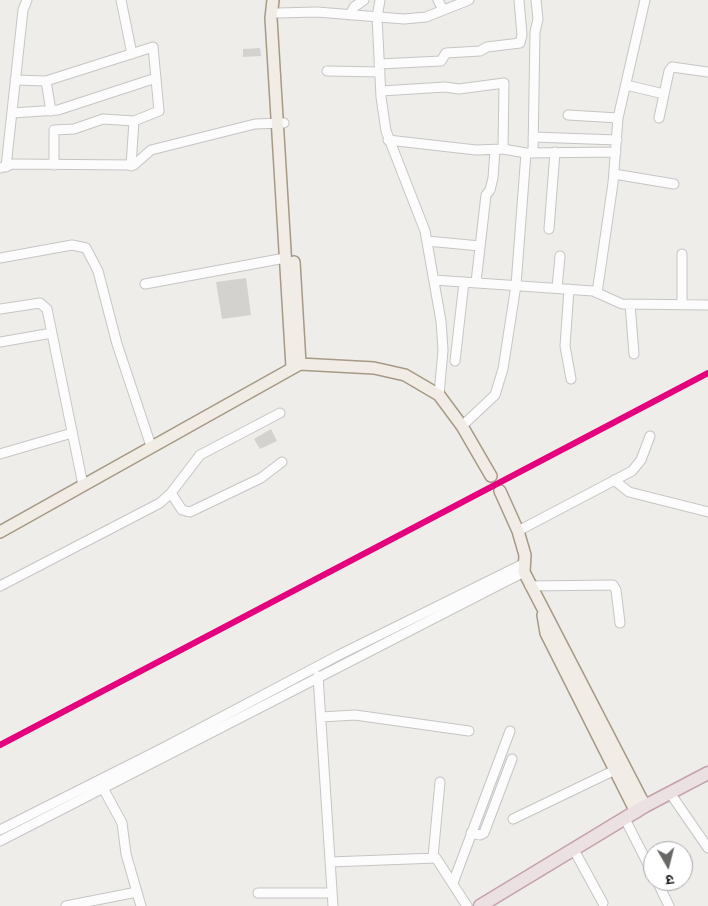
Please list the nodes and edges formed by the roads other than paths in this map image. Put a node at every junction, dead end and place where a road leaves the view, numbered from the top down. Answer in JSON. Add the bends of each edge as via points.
{"nodes":[{"id":1,"x":27,"y":0,"type":"edge"},
{"id":2,"x":121,"y":0,"type":"edge"},
{"id":3,"x":364,"y":0,"type":"edge"},
{"id":4,"x":380,"y":0,"type":"edge"},
{"id":5,"x":438,"y":0,"type":"edge"},
{"id":6,"x":469,"y":0,"type":"edge"},
{"id":7,"x":519,"y":0,"type":"edge"},
{"id":8,"x":536,"y":0,"type":"edge"},
{"id":9,"x":645,"y":0,"type":"edge"},
{"id":10,"x":274,"y":5,"type":"edge"},
{"id":11,"x":443,"y":10,"type":"junction"},
{"id":12,"x":350,"y":14,"type":"junction"},
{"id":13,"x":377,"y":17,"type":"junction"},
{"id":14,"x":132,"y":54,"type":"junction"},
{"id":15,"x":380,"y":68,"type":"junction"},
{"id":16,"x":327,"y":71,"type":"dead end"},
{"id":17,"x":708,"y":72,"type":"edge"},
{"id":18,"x":156,"y":78,"type":"junction"},
{"id":19,"x":15,"y":80,"type":"junction"},
{"id":20,"x":46,"y":81,"type":"junction"},
{"id":21,"x":626,"y":85,"type":"junction"},
{"id":22,"x":380,"y":91,"type":"junction"},
{"id":23,"x":664,"y":94,"type":"junction"},
{"id":24,"x":51,"y":111,"type":"junction"},
{"id":25,"x":12,"y":113,"type":"junction"},
{"id":26,"x":568,"y":115,"type":"dead end"},
{"id":27,"x":618,"y":118,"type":"junction"},
{"id":28,"x":659,"y":118,"type":"dead end"},
{"id":29,"x":134,"y":121,"type":"junction"},
{"id":30,"x":280,"y":123,"type":"junction"},
{"id":31,"x":533,"y":137,"type":"junction"},
{"id":32,"x":388,"y":140,"type":"junction"},
{"id":33,"x":617,"y":140,"type":"junction"},
{"id":34,"x":499,"y":150,"type":"junction"},
{"id":35,"x":530,"y":152,"type":"junction"},
{"id":36,"x":555,"y":152,"type":"junction"},
{"id":37,"x":616,"y":152,"type":"junction"},
{"id":38,"x":54,"y":165,"type":"junction"},
{"id":39,"x":131,"y":166,"type":"junction"},
{"id":40,"x":3,"y":167,"type":"edge"},
{"id":41,"x":614,"y":174,"type":"junction"},
{"id":42,"x":674,"y":184,"type":"dead end"},
{"id":43,"x":549,"y":229,"type":"dead end"},
{"id":44,"x":427,"y":241,"type":"junction"},
{"id":45,"x":480,"y":246,"type":"junction"},
{"id":46,"x":682,"y":254,"type":"dead end"},
{"id":47,"x":560,"y":256,"type":"dead end"},
{"id":48,"x":0,"y":258,"type":"edge"},
{"id":49,"x":285,"y":258,"type":"junction"},
{"id":50,"x":434,"y":280,"type":"junction"},
{"id":51,"x":464,"y":282,"type":"junction"},
{"id":52,"x":476,"y":282,"type":"junction"},
{"id":53,"x":145,"y":284,"type":"dead end"},
{"id":54,"x":516,"y":285,"type":"junction"},
{"id":55,"x":557,"y":288,"type":"junction"},
{"id":56,"x":569,"y":289,"type":"junction"},
{"id":57,"x":596,"y":293,"type":"junction"},
{"id":58,"x":630,"y":304,"type":"junction"},
{"id":59,"x":682,"y":305,"type":"junction"},
{"id":60,"x":708,"y":305,"type":"edge"},
{"id":61,"x":0,"y":309,"type":"edge"},
{"id":62,"x":52,"y":333,"type":"junction"},
{"id":63,"x":0,"y":342,"type":"edge"},
{"id":64,"x":634,"y":354,"type":"dead end"},
{"id":65,"x":455,"y":361,"type":"dead end"},
{"id":66,"x":296,"y":365,"type":"junction"},
{"id":67,"x":571,"y":379,"type":"dead end"},
{"id":68,"x":439,"y":395,"type":"junction"},
{"id":69,"x":280,"y":413,"type":"dead end"},
{"id":70,"x":462,"y":426,"type":"junction"},
{"id":71,"x":72,"y":433,"type":"junction"},
{"id":72,"x":650,"y":436,"type":"dead end"},
{"id":73,"x":151,"y":446,"type":"junction"},
{"id":74,"x":0,"y":454,"type":"edge"},
{"id":75,"x":282,"y":462,"type":"dead end"},
{"id":76,"x":491,"y":476,"type":"dead end"},
{"id":77,"x":614,"y":480,"type":"junction"},
{"id":78,"x":83,"y":485,"type":"junction"},
{"id":79,"x":500,"y":491,"type":"dead end"},
{"id":80,"x":171,"y":493,"type":"junction"},
{"id":81,"x":708,"y":512,"type":"edge"},
{"id":82,"x":518,"y":531,"type":"junction"},
{"id":83,"x":0,"y":532,"type":"edge"},
{"id":84,"x":524,"y":568,"type":"junction"},
{"id":85,"x":0,"y":586,"type":"edge"},
{"id":86,"x":530,"y":586,"type":"junction"},
{"id":87,"x":543,"y":613,"type":"junction"},
{"id":88,"x":620,"y":623,"type":"dead end"},
{"id":89,"x":318,"y":676,"type":"junction"},
{"id":90,"x":321,"y":717,"type":"junction"},
{"id":91,"x":468,"y":731,"type":"dead end"},
{"id":92,"x":510,"y":731,"type":"dead end"},
{"id":93,"x":512,"y":759,"type":"dead end"},
{"id":94,"x":615,"y":770,"type":"junction"},
{"id":95,"x":708,"y":773,"type":"edge"},
{"id":96,"x":440,"y":782,"type":"dead end"},
{"id":97,"x":103,"y":788,"type":"junction"},
{"id":98,"x":670,"y":793,"type":"junction"},
{"id":99,"x":641,"y":809,"type":"junction"},
{"id":100,"x":625,"y":819,"type":"junction"},
{"id":101,"x":513,"y":820,"type":"dead end"},
{"id":102,"x":0,"y":830,"type":"edge"},
{"id":103,"x":471,"y":833,"type":"junction"},
{"id":104,"x":0,"y":841,"type":"edge"},
{"id":105,"x":708,"y":848,"type":"edge"},
{"id":106,"x":574,"y":850,"type":"junction"},
{"id":107,"x":643,"y":854,"type":"edge"},
{"id":108,"x":433,"y":858,"type":"junction"},
{"id":109,"x":330,"y":862,"type":"junction"},
{"id":110,"x":453,"y":883,"type":"junction"},
{"id":111,"x":661,"y":891,"type":"edge"},
{"id":112,"x":137,"y":892,"type":"junction"},
{"id":113,"x":332,"y":892,"type":"junction"},
{"id":114,"x":258,"y":893,"type":"dead end"},
{"id":115,"x":603,"y":903,"type":"dead end"},
{"id":116,"x":666,"y":905,"type":"edge"},
{"id":117,"x":66,"y":906,"type":"edge"},
{"id":118,"x":141,"y":906,"type":"edge"},
{"id":119,"x":333,"y":906,"type":"edge"},
{"id":120,"x":467,"y":906,"type":"edge"},
{"id":121,"x":480,"y":906,"type":"edge"}],
"edges":[{"from":1,"to":19,"type":"street"},
{"from":2,"to":14,"type":"street"},
{"from":3,"to":12,"type":"street"},
{"from":4,"to":13,"type":"street"},
{"from":5,"to":11,"type":"street"},
{"from":6,"to":11,"type":"street"},
{"from":7,"to":15,"type":"street","via":[[520,43],[487,47],[480,51],[446,53],[440,61]]},
{"from":8,"to":31,"type":"street"},
{"from":9,"to":21,"type":"street"},
{"from":10,"to":12,"type":"street"},
{"from":10,"to":30,"type":"main road","via":[[271,18]]},
{"from":11,"to":13,"type":"street","via":[[426,17]]},
{"from":12,"to":13,"type":"street"},
{"from":13,"to":15,"type":"street"},
{"from":14,"to":18,"type":"street","via":[[153,48]]},
{"from":14,"to":20,"type":"street"},
{"from":15,"to":16,"type":"street"},
{"from":15,"to":22,"type":"street"},
{"from":17,"to":23,"type":"street","via":[[672,68]]},
{"from":18,"to":24,"type":"street"},
{"from":18,"to":29,"type":"street","via":[[159,111]]},
{"from":19,"to":20,"type":"street"},
{"from":19,"to":25,"type":"street"},
{"from":20,"to":24,"type":"street"},
{"from":21,"to":23,"type":"street"},
{"from":21,"to":27,"type":"street"},
{"from":22,"to":32,"type":"street"},
{"from":22,"to":34,"type":"street","via":[[459,89],[504,83]]},
{"from":23,"to":28,"type":"street"},
{"from":24,"to":25,"type":"street"},
{"from":25,"to":40,"type":"street"},
{"from":26,"to":27,"type":"street"},
{"from":27,"to":33,"type":"street"},
{"from":29,"to":38,"type":"street","via":[[102,118],[74,130],[54,130]]},
{"from":29,"to":39,"type":"street"},
{"from":30,"to":39,"type":"street","via":[[256,124],[151,150]]},
{"from":30,"to":49,"type":"main road"},
{"from":30,"to":66,"type":"main road"},
{"from":31,"to":33,"type":"street"},
{"from":31,"to":35,"type":"street"},
{"from":32,"to":34,"type":"street"},
{"from":32,"to":44,"type":"street"},
{"from":33,"to":37,"type":"street"},
{"from":34,"to":35,"type":"street"},
{"from":34,"to":45,"type":"street","via":[[486,195]]},
{"from":35,"to":36,"type":"street"},
{"from":35,"to":54,"type":"street"},
{"from":36,"to":37,"type":"street"},
{"from":36,"to":43,"type":"street"},
{"from":37,"to":41,"type":"street"},
{"from":38,"to":39,"type":"street"},
{"from":38,"to":40,"type":"street","via":[[14,164]]},
{"from":41,"to":42,"type":"street"},
{"from":41,"to":57,"type":"street"},
{"from":44,"to":45,"type":"street"},
{"from":44,"to":50,"type":"street"},
{"from":45,"to":52,"type":"street"},
{"from":46,"to":59,"type":"street"},
{"from":47,"to":55,"type":"street"},
{"from":48,"to":73,"type":"street","via":[[72,245],[86,248],[98,271],[117,344]]},
{"from":49,"to":53,"type":"street"},
{"from":49,"to":66,"type":"main road"},
{"from":50,"to":51,"type":"street"},
{"from":50,"to":68,"type":"street","via":[[443,350]]},
{"from":51,"to":52,"type":"street"},
{"from":51,"to":65,"type":"street"},
{"from":52,"to":54,"type":"street"},
{"from":54,"to":55,"type":"street"},
{"from":54,"to":70,"type":"street","via":[[503,369],[494,395]]},
{"from":55,"to":56,"type":"street"},
{"from":56,"to":57,"type":"street"},
{"from":56,"to":67,"type":"street","via":[[564,346]]},
{"from":57,"to":58,"type":"street"},
{"from":58,"to":59,"type":"street"},
{"from":58,"to":64,"type":"street"},
{"from":59,"to":60,"type":"street"},
{"from":61,"to":62,"type":"street","via":[[36,303],[44,305]]},
{"from":62,"to":63,"type":"street"},
{"from":62,"to":71,"type":"street"},
{"from":66,"to":68,"type":"main road","via":[[374,368],[405,375]]},
{"from":66,"to":73,"type":"main road"},
{"from":68,"to":70,"type":"main road"},
{"from":69,"to":80,"type":"street","via":[[200,455]]},
{"from":70,"to":76,"type":"main road"},
{"from":71,"to":74,"type":"street"},
{"from":71,"to":78,"type":"street"},
{"from":72,"to":77,"type":"street","via":[[639,464]]},
{"from":73,"to":78,"type":"main road"},
{"from":75,"to":80,"type":"street","via":[[261,478],[190,512],[182,510]]},
{"from":77,"to":81,"type":"street","via":[[629,492]]},
{"from":77,"to":82,"type":"street"},
{"from":78,"to":83,"type":"main road"},
{"from":79,"to":82,"type":"main road"},
{"from":80,"to":85,"type":"street","via":[[160,503]]},
{"from":82,"to":84,"type":"main road","via":[[525,555]]},
{"from":84,"to":86,"type":"main road"},
{"from":84,"to":89,"type":"street"},
{"from":84,"to":102,"type":"street","via":[[339,655]]},
{"from":86,"to":87,"type":"main road"},
{"from":86,"to":88,"type":"street","via":[[613,585]]},
{"from":87,"to":94,"type":"main road","via":[[546,633]]},
{"from":87,"to":99,"type":"main road","via":[[552,624]]},
{"from":89,"to":90,"type":"street"},
{"from":89,"to":97,"type":"street"},
{"from":90,"to":91,"type":"street","via":[[355,715]]},
{"from":90,"to":109,"type":"street"},
{"from":92,"to":103,"type":"street"},
{"from":93,"to":103,"type":"street","via":[[484,833]]},
{"from":94,"to":99,"type":"main road"},
{"from":94,"to":101,"type":"street"},
{"from":95,"to":98,"type":"highway"},
{"from":96,"to":108,"type":"street"},
{"from":97,"to":104,"type":"street"},
{"from":97,"to":112,"type":"street","via":[[122,823],[126,854]]},
{"from":98,"to":99,"type":"highway"},
{"from":98,"to":105,"type":"street"},
{"from":99,"to":100,"type":"highway"},
{"from":100,"to":106,"type":"highway"},
{"from":100,"to":107,"type":"street"},
{"from":103,"to":110,"type":"street"},
{"from":106,"to":115,"type":"street"},
{"from":106,"to":121,"type":"highway"},
{"from":108,"to":109,"type":"street"},
{"from":108,"to":110,"type":"street","via":[[439,861]]},
{"from":109,"to":113,"type":"street"},
{"from":110,"to":120,"type":"street"},
{"from":111,"to":116,"type":"street"},
{"from":112,"to":117,"type":"street"},
{"from":112,"to":118,"type":"street"},
{"from":113,"to":114,"type":"street"},
{"from":113,"to":119,"type":"street"}]}
